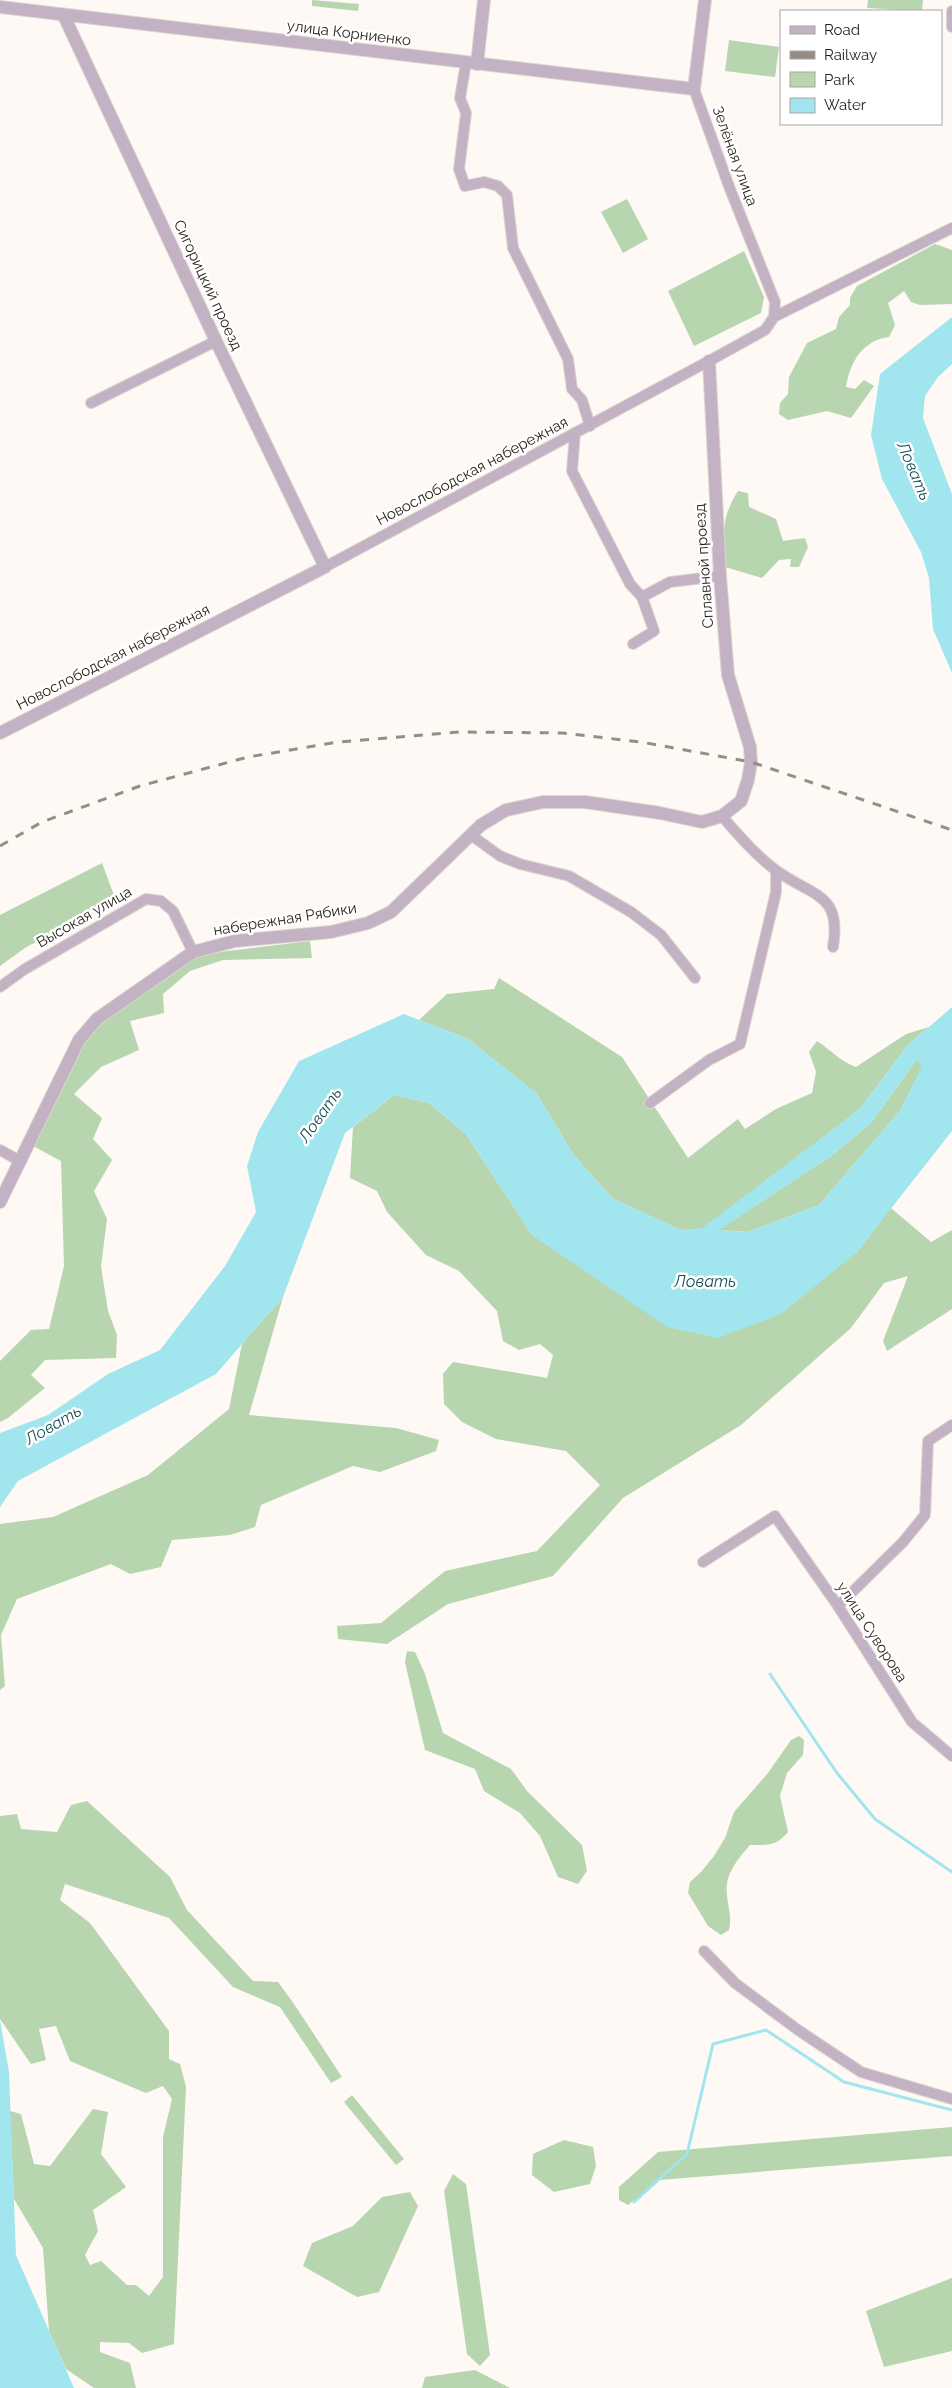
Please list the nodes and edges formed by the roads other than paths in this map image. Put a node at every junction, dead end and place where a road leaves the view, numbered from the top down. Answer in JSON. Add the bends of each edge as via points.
{"nodes":[{"id":1,"x":484,"y":0,"type":"edge"},
{"id":2,"x":705,"y":0,"type":"edge"},
{"id":3,"x":0,"y":7,"type":"edge"},
{"id":4,"x":952,"y":11,"type":"edge"},
{"id":5,"x":64,"y":16,"type":"junction"},
{"id":6,"x":952,"y":27,"type":"edge"},
{"id":7,"x":472,"y":64,"type":"junction"},
{"id":8,"x":694,"y":89,"type":"junction"},
{"id":9,"x":952,"y":228,"type":"edge"},
{"id":10,"x":774,"y":318,"type":"junction"},
{"id":11,"x":216,"y":341,"type":"junction"},
{"id":12,"x":709,"y":361,"type":"junction"},
{"id":13,"x":91,"y":403,"type":"dead end"},
{"id":14,"x":590,"y":426,"type":"junction"},
{"id":15,"x":576,"y":434,"type":"junction"},
{"id":16,"x":325,"y":567,"type":"junction"},
{"id":17,"x":720,"y":576,"type":"junction"},
{"id":18,"x":642,"y":596,"type":"junction"},
{"id":19,"x":632,"y":644,"type":"dead end"},
{"id":20,"x":0,"y":733,"type":"edge"},
{"id":21,"x":750,"y":766,"type":"joint"},
{"id":22,"x":722,"y":816,"type":"junction"},
{"id":23,"x":471,"y":835,"type":"junction"},
{"id":24,"x":776,"y":871,"type":"junction"},
{"id":25,"x":833,"y":947,"type":"dead end"},
{"id":26,"x":193,"y":952,"type":"junction"},
{"id":27,"x":695,"y":978,"type":"dead end"},
{"id":28,"x":0,"y":987,"type":"edge"},
{"id":29,"x":650,"y":1104,"type":"dead end"},
{"id":30,"x":0,"y":1150,"type":"edge"},
{"id":31,"x":20,"y":1161,"type":"junction"},
{"id":32,"x":0,"y":1202,"type":"edge"},
{"id":33,"x":952,"y":1425,"type":"edge"},
{"id":34,"x":703,"y":1562,"type":"dead end"},
{"id":35,"x":838,"y":1606,"type":"junction"},
{"id":36,"x":952,"y":1756,"type":"edge"},
{"id":37,"x":704,"y":1950,"type":"dead end"},
{"id":38,"x":952,"y":2099,"type":"edge"}],
"edges":[{"from":1,"to":7,"type":"street"},
{"from":2,"to":8,"type":"street","name":"Зелёная улица"},
{"from":3,"to":5,"type":"street","name":"улица Корниенко"},
{"from":4,"to":6,"type":"street"},
{"from":5,"to":7,"type":"street","name":"улица Корниенко"},
{"from":5,"to":11,"type":"street","name":"Сигорицкий проезд"},
{"from":7,"to":8,"type":"street","name":"улица Корниенко"},
{"from":7,"to":14,"type":"street","via":[[460,98],[466,113],[459,169],[465,186],[484,182],[498,186],[507,195],[513,248],[568,359],[572,389],[582,400]]},
{"from":8,"to":10,"type":"street","name":"Зелёная улица","via":[[775,302]]},
{"from":9,"to":10,"type":"street","name":"Новослободская набережная"},
{"from":10,"to":12,"type":"street","name":"Новослободская набережная","via":[[765,330]]},
{"from":11,"to":13,"type":"street"},
{"from":11,"to":16,"type":"street","name":"Сигорицкий проезд"},
{"from":12,"to":14,"type":"street","name":"Новослободская набережная"},
{"from":12,"to":17,"type":"street","name":"Сплавной проезд"},
{"from":14,"to":15,"type":"street","name":"Новослободская набережная"},
{"from":15,"to":16,"type":"street","name":"Новослободская набережная"},
{"from":15,"to":18,"type":"street","via":[[572,471],[630,584]]},
{"from":16,"to":20,"type":"street","name":"Новослободская набережная"},
{"from":17,"to":18,"type":"street","via":[[670,582]]},
{"from":17,"to":21,"type":"street","name":"Сплавной проезд","via":[[728,675],[750,747]]},
{"from":18,"to":19,"type":"street","via":[[654,631]]},
{"from":21,"to":22,"type":"street","name":"набережная Рябики","via":[[740,801]]},
{"from":22,"to":23,"type":"street","name":"набережная Рябики","via":[[702,822],[585,802],[543,802],[506,810]]},
{"from":22,"to":24,"type":"street"},
{"from":23,"to":26,"type":"street","name":"набережная Рябики","via":[[391,912],[368,923],[331,932],[235,941]]},
{"from":23,"to":27,"type":"street","via":[[500,856],[569,876],[631,912],[660,935]]},
{"from":24,"to":25,"type":"street","via":[[823,898],[834,914]]},
{"from":24,"to":29,"type":"street","via":[[776,892],[740,1044],[709,1060]]},
{"from":26,"to":28,"type":"street","name":"Высокая улица","via":[[172,911],[161,901],[146,899],[25,969]]},
{"from":26,"to":31,"type":"street","name":"набережная Рябики","via":[[87,1029]]},
{"from":30,"to":31,"type":"street"},
{"from":31,"to":32,"type":"street","name":"набережная Рябики"},
{"from":33,"to":35,"type":"street","via":[[928,1441],[925,1515],[903,1542]]},
{"from":34,"to":35,"type":"street","name":"улица Суворова","via":[[775,1516]]},
{"from":35,"to":36,"type":"street","name":"улица Суворова","via":[[912,1722]]},
{"from":37,"to":38,"type":"street","via":[[735,1983],[861,2072]]}]}
